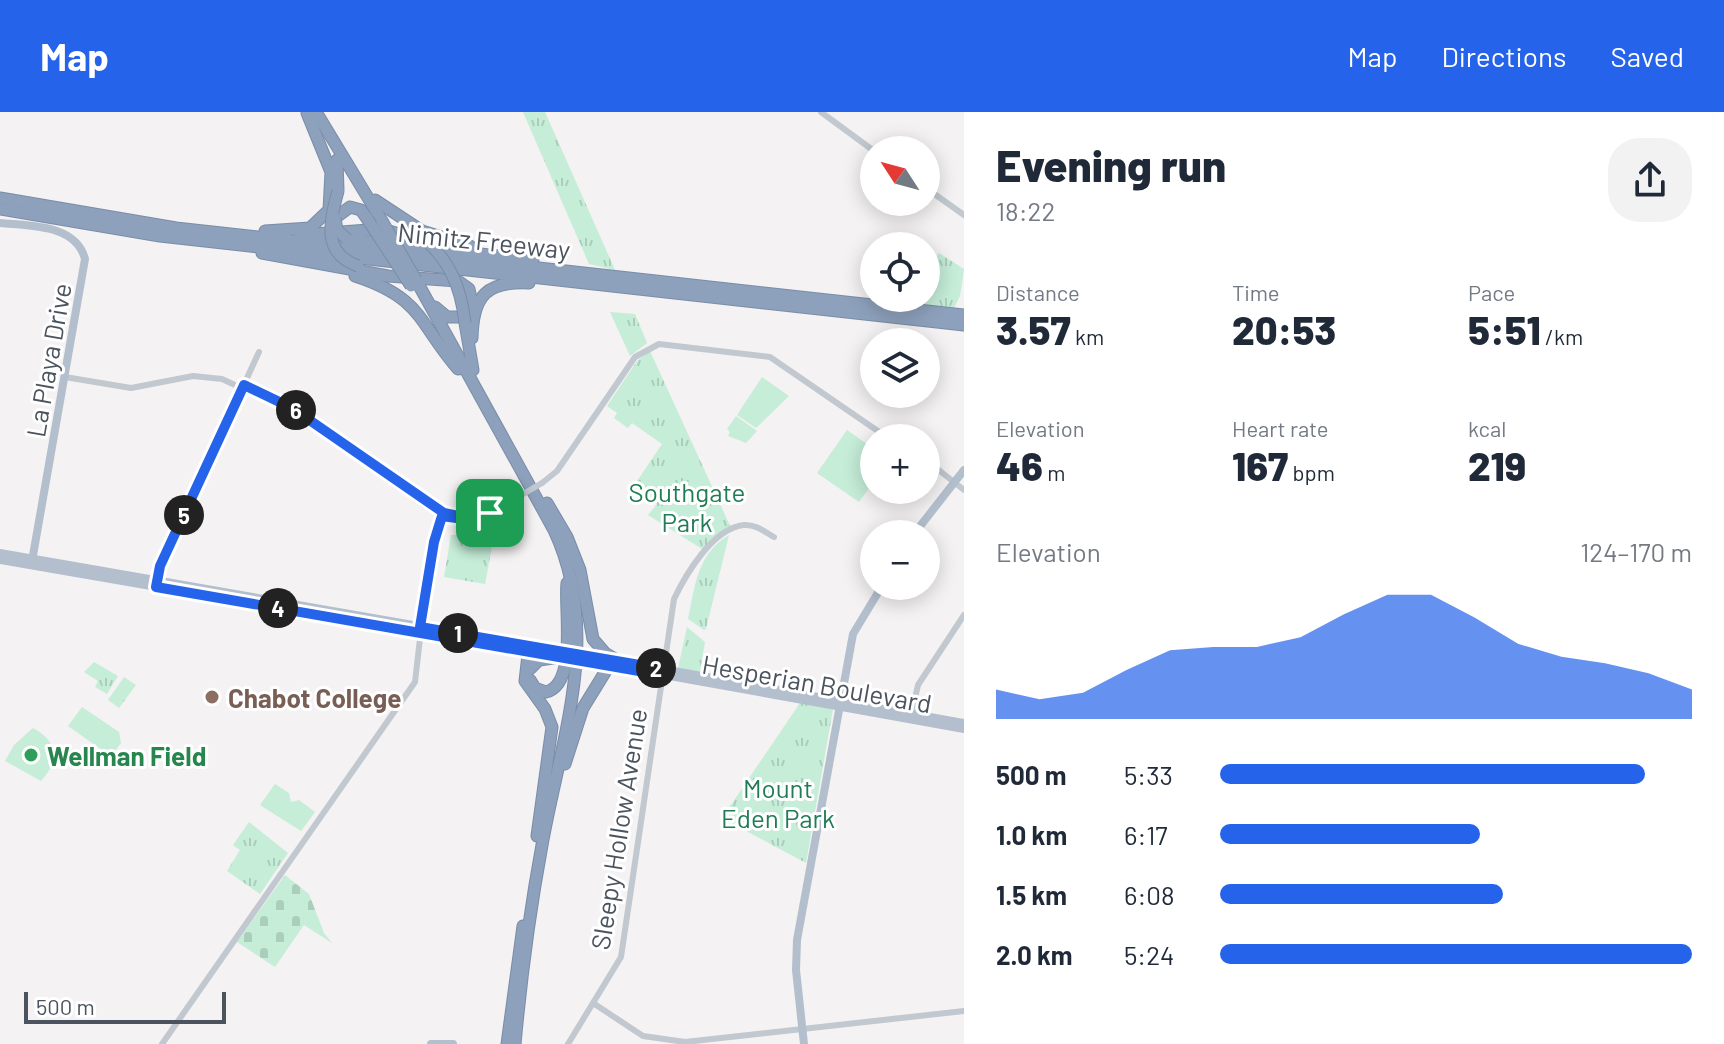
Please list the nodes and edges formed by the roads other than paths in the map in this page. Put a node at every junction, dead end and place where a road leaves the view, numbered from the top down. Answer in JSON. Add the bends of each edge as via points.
{"nodes":[{"id":1,"x":310,"y":112,"type":"edge"},
{"id":2,"x":821,"y":112,"type":"edge"},
{"id":3,"x":860,"y":141,"type":"edge"},
{"id":4,"x":337,"y":160,"type":"junction"},
{"id":5,"x":940,"y":198,"type":"edge"},
{"id":6,"x":2,"y":203,"type":"edge"},
{"id":7,"x":374,"y":204,"type":"junction"},
{"id":8,"x":964,"y":215,"type":"edge"},
{"id":9,"x":374,"y":220,"type":"junction"},
{"id":10,"x":0,"y":223,"type":"edge"},
{"id":11,"x":237,"y":234,"type":"junction"},
{"id":12,"x":416,"y":236,"type":"junction"},
{"id":13,"x":271,"y":238,"type":"junction"},
{"id":14,"x":207,"y":241,"type":"junction"},
{"id":15,"x":304,"y":261,"type":"junction"},
{"id":16,"x":549,"y":262,"type":"junction"},
{"id":17,"x":472,"y":270,"type":"junction"},
{"id":18,"x":611,"y":275,"type":"junction"},
{"id":19,"x":413,"y":283,"type":"junction"},
{"id":20,"x":582,"y":283,"type":"junction"},
{"id":21,"x":902,"y":318,"type":"junction"},
{"id":22,"x":964,"y":318,"type":"edge"},
{"id":23,"x":964,"y":333,"type":"edge"},
{"id":24,"x":259,"y":352,"type":"dead end"},
{"id":25,"x":458,"y":369,"type":"junction"},
{"id":26,"x":65,"y":376,"type":"junction"},
{"id":27,"x":243,"y":387,"type":"junction"},
{"id":28,"x":484,"y":393,"type":"junction"},
{"id":29,"x":868,"y":424,"type":"edge"},
{"id":30,"x":940,"y":470,"type":"edge"},
{"id":31,"x":964,"y":470,"type":"edge"},
{"id":32,"x":960,"y":484,"type":"edge"},
{"id":33,"x":551,"y":509,"type":"junction"},
{"id":34,"x":443,"y":515,"type":"junction"},
{"id":35,"x":929,"y":520,"type":"edge"},
{"id":36,"x":774,"y":537,"type":"dead end"},
{"id":37,"x":0,"y":553,"type":"edge"},
{"id":38,"x":0,"y":560,"type":"edge"},
{"id":39,"x":31,"y":562,"type":"junction"},
{"id":40,"x":567,"y":583,"type":"junction"},
{"id":41,"x":156,"y":584,"type":"junction"},
{"id":42,"x":871,"y":600,"type":"edge"},
{"id":43,"x":964,"y":615,"type":"edge"},
{"id":44,"x":420,"y":630,"type":"junction"},
{"id":45,"x":531,"y":649,"type":"junction"},
{"id":46,"x":561,"y":655,"type":"junction"},
{"id":47,"x":603,"y":658,"type":"junction"},
{"id":48,"x":620,"y":662,"type":"joint"},
{"id":49,"x":530,"y":669,"type":"junction"},
{"id":50,"x":662,"y":672,"type":"junction"},
{"id":51,"x":838,"y":704,"type":"junction"},
{"id":52,"x":911,"y":717,"type":"junction"},
{"id":53,"x":964,"y":723,"type":"edge"},
{"id":54,"x":964,"y":729,"type":"edge"},
{"id":55,"x":565,"y":765,"type":"junction"},
{"id":56,"x":536,"y":846,"type":"junction"},
{"id":57,"x":535,"y":898,"type":"junction"},
{"id":58,"x":593,"y":1003,"type":"junction"},
{"id":59,"x":964,"y":1011,"type":"edge"},
{"id":60,"x":802,"y":1030,"type":"junction"},
{"id":61,"x":511,"y":1043,"type":"edge"},
{"id":62,"x":162,"y":1044,"type":"edge"},
{"id":63,"x":431,"y":1044,"type":"edge"},
{"id":64,"x":457,"y":1044,"type":"edge"},
{"id":65,"x":568,"y":1044,"type":"edge"},
{"id":66,"x":804,"y":1044,"type":"edge"}],
"edges":[{"from":1,"to":4,"type":"highway"},
{"from":1,"to":7,"type":"highway"},
{"from":1,"to":7,"type":"highway"},
{"from":1,"to":11,"type":"highway","via":[[331,172],[327,215],[304,229]]},
{"from":2,"to":3,"type":"street"},
{"from":4,"to":9,"type":"highway"},
{"from":4,"to":17,"type":"highway","bridge":true,"via":[[330,237],[340,256],[358,266],[469,274]]},
{"from":5,"to":8,"type":"street"},
{"from":6,"to":11,"type":"highway","name":"Nimitz Freeway"},
{"from":6,"to":14,"type":"highway"},
{"from":6,"to":14,"type":"highway","name":"Nimitz Freeway","via":[[27,214]]},
{"from":6,"to":22,"type":"highway","via":[[190,233]]},
{"from":7,"to":9,"type":"highway"},
{"from":7,"to":12,"type":"highway"},
{"from":7,"to":16,"type":"highway","via":[[441,239]]},
{"from":9,"to":16,"type":"highway","bridge":true,"via":[[350,207],[335,218],[337,230],[347,239]]},
{"from":9,"to":19,"type":"highway","bridge":true},
{"from":9,"to":19,"type":"highway","bridge":true},
{"from":10,"to":26,"type":"main road","name":"La Playa Drive","via":[[63,233],[82,250],[85,265]]},
{"from":11,"to":13,"type":"highway","name":"Nimitz Freeway"},
{"from":12,"to":13,"type":"highway","via":[[382,229]]},
{"from":12,"to":28,"type":"highway","bridge":true,"via":[[446,262],[458,286],[469,359]]},
{"from":13,"to":18,"type":"highway","name":"Nimitz Freeway"},
{"from":14,"to":15,"type":"highway"},
{"from":14,"to":17,"type":"highway","name":"Nimitz Freeway"},
{"from":15,"to":19,"type":"highway","via":[[388,276],[458,281],[469,289],[470,308],[456,318],[442,315]]},
{"from":15,"to":25,"type":"highway","via":[[369,280],[396,294],[429,325]]},
{"from":16,"to":18,"type":"highway"},
{"from":17,"to":20,"type":"highway","name":"Nimitz Freeway"},
{"from":18,"to":22,"type":"highway","name":"Nimitz Freeway"},
{"from":19,"to":25,"type":"highway"},
{"from":19,"to":57,"type":"highway","via":[[554,530],[575,591],[577,673]]},
{"from":20,"to":21,"type":"highway","name":"Nimitz Freeway"},
{"from":20,"to":28,"type":"highway","via":[[577,287],[505,282],[483,295],[472,335]]},
{"from":21,"to":22,"type":"highway","name":"Nimitz Freeway"},
{"from":21,"to":23,"type":"highway"},
{"from":24,"to":27,"type":"street"},
{"from":25,"to":40,"type":"highway","via":[[547,528]]},
{"from":26,"to":27,"type":"street","via":[[133,385],[208,373]]},
{"from":26,"to":39,"type":"main road","name":"La Playa Drive"},
{"from":27,"to":34,"type":"street","via":[[292,408]]},
{"from":27,"to":41,"type":"street"},
{"from":28,"to":33,"type":"highway"},
{"from":29,"to":34,"type":"street","bridge":true,"via":[[770,357],[659,344],[635,357],[557,471],[542,483],[490,513]]},
{"from":30,"to":32,"type":"street"},
{"from":31,"to":32,"type":"main road"},
{"from":32,"to":35,"type":"main road"},
{"from":33,"to":47,"type":"highway","via":[[580,570],[591,634]]},
{"from":33,"to":55,"type":"highway","via":[[574,567],[584,620],[582,671]]},
{"from":34,"to":44,"type":"street"},
{"from":36,"to":50,"type":"street","name":"Sleepy Hollow Avenue","via":[[743,525],[717,538],[674,599]]},
{"from":37,"to":39,"type":"main road","name":"Hesperian Boulevard"},
{"from":38,"to":39,"type":"main road","name":"Hesperian Boulevard"},
{"from":39,"to":41,"type":"main road","name":"Hesperian Boulevard"},
{"from":40,"to":49,"type":"highway","via":[[567,645],[560,683],[551,691],[538,690],[531,684]]},
{"from":40,"to":56,"type":"highway","via":[[572,625],[569,677]]},
{"from":41,"to":44,"type":"main road","name":"Hesperian Boulevard"},
{"from":42,"to":51,"type":"main road","via":[[857,622]]},
{"from":43,"to":52,"type":"street","via":[[921,679]]},
{"from":44,"to":45,"type":"main road","name":"Hesperian Boulevard"},
{"from":44,"to":62,"type":"street","via":[[411,689]]},
{"from":45,"to":46,"type":"main road","name":"Hesperian Boulevard"},
{"from":45,"to":49,"type":"highway"},
{"from":45,"to":56,"type":"highway","via":[[525,681],[552,727]]},
{"from":46,"to":47,"type":"main road","name":"Hesperian Boulevard","bridge":true},
{"from":46,"to":49,"type":"highway","via":[[541,659]]},
{"from":47,"to":48,"type":"highway"},
{"from":47,"to":50,"type":"main road","name":"Hesperian Boulevard"},
{"from":47,"to":55,"type":"highway"},
{"from":48,"to":50,"type":"main road","name":"Hesperian Boulevard"},
{"from":50,"to":51,"type":"main road","name":"Hesperian Boulevard"},
{"from":50,"to":58,"type":"street","name":"Sleepy Hollow Avenue","via":[[621,957]]},
{"from":51,"to":52,"type":"main road","name":"Hesperian Boulevard"},
{"from":51,"to":60,"type":"main road","via":[[796,950]]},
{"from":52,"to":53,"type":"main road","name":"Hesperian Boulevard"},
{"from":52,"to":54,"type":"main road","name":"Hesperian Boulevard"},
{"from":55,"to":57,"type":"highway"},
{"from":56,"to":61,"type":"highway","via":[[509,1020]]},
{"from":57,"to":61,"type":"highway"},
{"from":58,"to":60,"type":"street","via":[[636,1032],[659,1039],[697,1042]]},
{"from":58,"to":65,"type":"street","name":"Sleepy Hollow Avenue"},
{"from":59,"to":60,"type":"street"},
{"from":60,"to":66,"type":"main road"},
{"from":63,"to":64,"type":"main road"}]}
